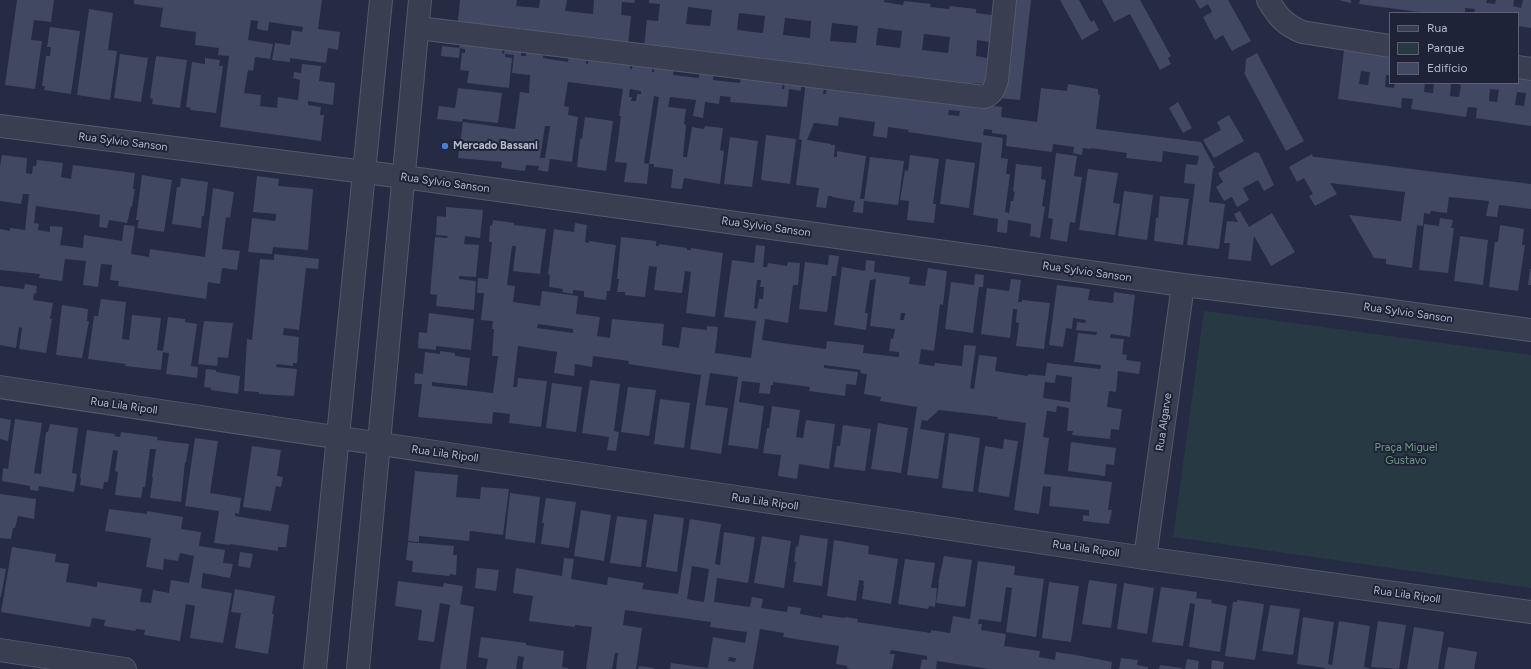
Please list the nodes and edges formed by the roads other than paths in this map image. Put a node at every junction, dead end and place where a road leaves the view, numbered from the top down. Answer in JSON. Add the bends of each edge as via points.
{"nodes":[{"id":1,"x":381,"y":0,"type":"edge"},
{"id":2,"x":420,"y":0,"type":"edge"},
{"id":3,"x":1005,"y":0,"type":"edge"},
{"id":4,"x":1268,"y":0,"type":"edge"},
{"id":5,"x":418,"y":28,"type":"junction"},
{"id":6,"x":1389,"y":46,"type":"edge"},
{"id":7,"x":1519,"y":67,"type":"edge"},
{"id":8,"x":1531,"y":69,"type":"edge"},
{"id":9,"x":0,"y":126,"type":"edge"},
{"id":10,"x":364,"y":172,"type":"junction"},
{"id":11,"x":404,"y":177,"type":"junction"},
{"id":12,"x":1183,"y":285,"type":"junction"},
{"id":13,"x":1531,"y":330,"type":"edge"},
{"id":14,"x":0,"y":387,"type":"edge"},
{"id":15,"x":338,"y":438,"type":"junction"},
{"id":16,"x":378,"y":444,"type":"junction"},
{"id":17,"x":1145,"y":558,"type":"junction"},
{"id":18,"x":1531,"y":612,"type":"edge"},
{"id":19,"x":0,"y":650,"type":"edge"},
{"id":20,"x":126,"y":669,"type":"edge"},
{"id":21,"x":315,"y":669,"type":"edge"},
{"id":22,"x":358,"y":669,"type":"edge"}],
"edges":[{"from":1,"to":10,"type":"street"},
{"from":2,"to":5,"type":"street"},
{"from":3,"to":5,"type":"street","via":[[997,80],[994,90],[984,97]]},
{"from":4,"to":6,"type":"street","via":[[1281,20],[1302,32]]},
{"from":5,"to":11,"type":"street"},
{"from":7,"to":8,"type":"street"},
{"from":9,"to":10,"type":"street","name":"Rua Sylvio Sanson"},
{"from":10,"to":11,"type":"street","name":"Rua Sylvio Sanson"},
{"from":10,"to":15,"type":"street"},
{"from":11,"to":12,"type":"street","name":"Rua Sylvio Sanson"},
{"from":11,"to":16,"type":"street"},
{"from":12,"to":13,"type":"street","name":"Rua Sylvio Sanson"},
{"from":12,"to":17,"type":"street","name":"Rua Algarve"},
{"from":14,"to":15,"type":"street","name":"Rua Lila Ripoll"},
{"from":15,"to":16,"type":"street","name":"Rua Lila Ripoll"},
{"from":15,"to":21,"type":"street"},
{"from":16,"to":17,"type":"street","name":"Rua Lila Ripoll"},
{"from":16,"to":22,"type":"street"},
{"from":17,"to":18,"type":"street","name":"Rua Lila Ripoll"},
{"from":19,"to":20,"type":"street"}]}
